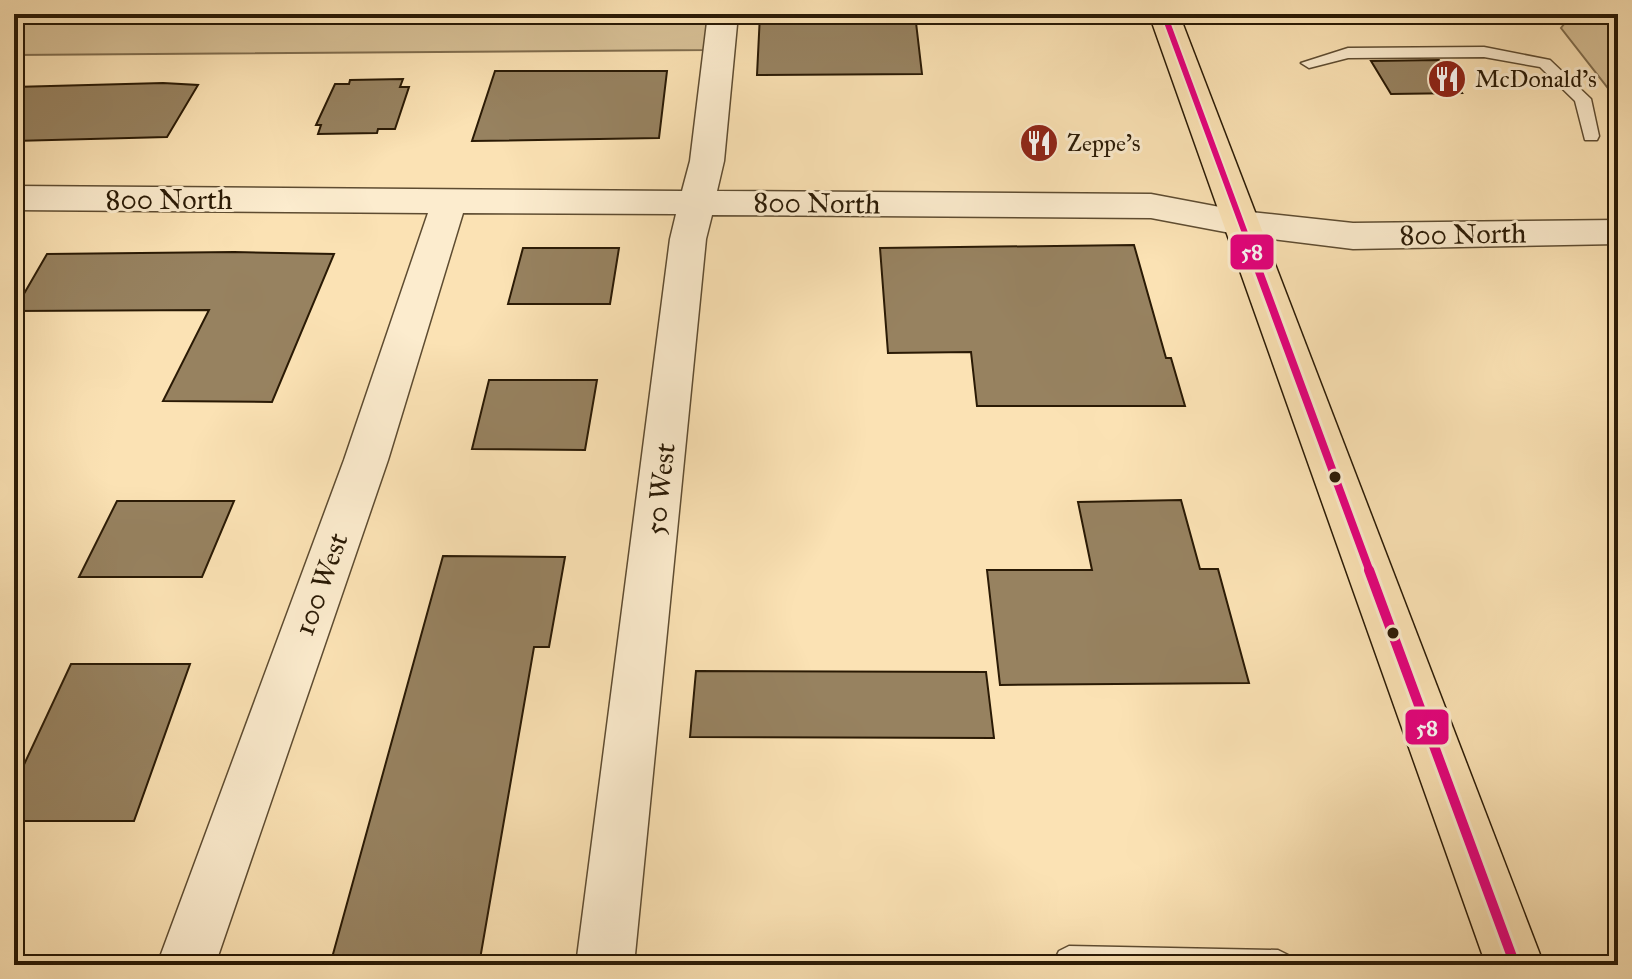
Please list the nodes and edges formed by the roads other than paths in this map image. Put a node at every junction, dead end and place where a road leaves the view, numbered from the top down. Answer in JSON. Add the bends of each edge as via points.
{"nodes":[{"id":1,"x":723,"y":14,"type":"edge"},
{"id":2,"x":1164,"y":14,"type":"edge"},
{"id":3,"x":1309,"y":63,"type":"dead end"},
{"id":4,"x":1591,"y":136,"type":"dead end"},
{"id":5,"x":14,"y":198,"type":"edge"},
{"id":6,"x":449,"y":201,"type":"junction"},
{"id":7,"x":698,"y":202,"type":"junction"},
{"id":8,"x":1241,"y":223,"type":"junction"},
{"id":9,"x":1618,"y":232,"type":"edge"},
{"id":10,"x":186,"y":965,"type":"edge"},
{"id":11,"x":605,"y":965,"type":"edge"},
{"id":12,"x":1067,"y":965,"type":"edge"},
{"id":13,"x":1278,"y":965,"type":"edge"},
{"id":14,"x":1515,"y":965,"type":"edge"}],
"edges":[{"from":1,"to":7,"type":"street","name":"50 West"},
{"from":2,"to":8,"type":"main road"},
{"from":3,"to":4,"type":"lane","via":[[1348,53],[1484,52],[1545,63],[1583,99]]},
{"from":5,"to":6,"type":"street","name":"800 North"},
{"from":6,"to":7,"type":"street","name":"800 North"},
{"from":6,"to":10,"type":"street","name":"100 West","via":[[366,460]]},
{"from":7,"to":8,"type":"street","name":"800 North","via":[[1151,206]]},
{"from":7,"to":11,"type":"street","name":"50 West","via":[[688,239]]},
{"from":8,"to":9,"type":"street","name":"800 North","via":[[1353,236]]},
{"from":8,"to":14,"type":"main road"},
{"from":12,"to":13,"type":"lane"}]}
